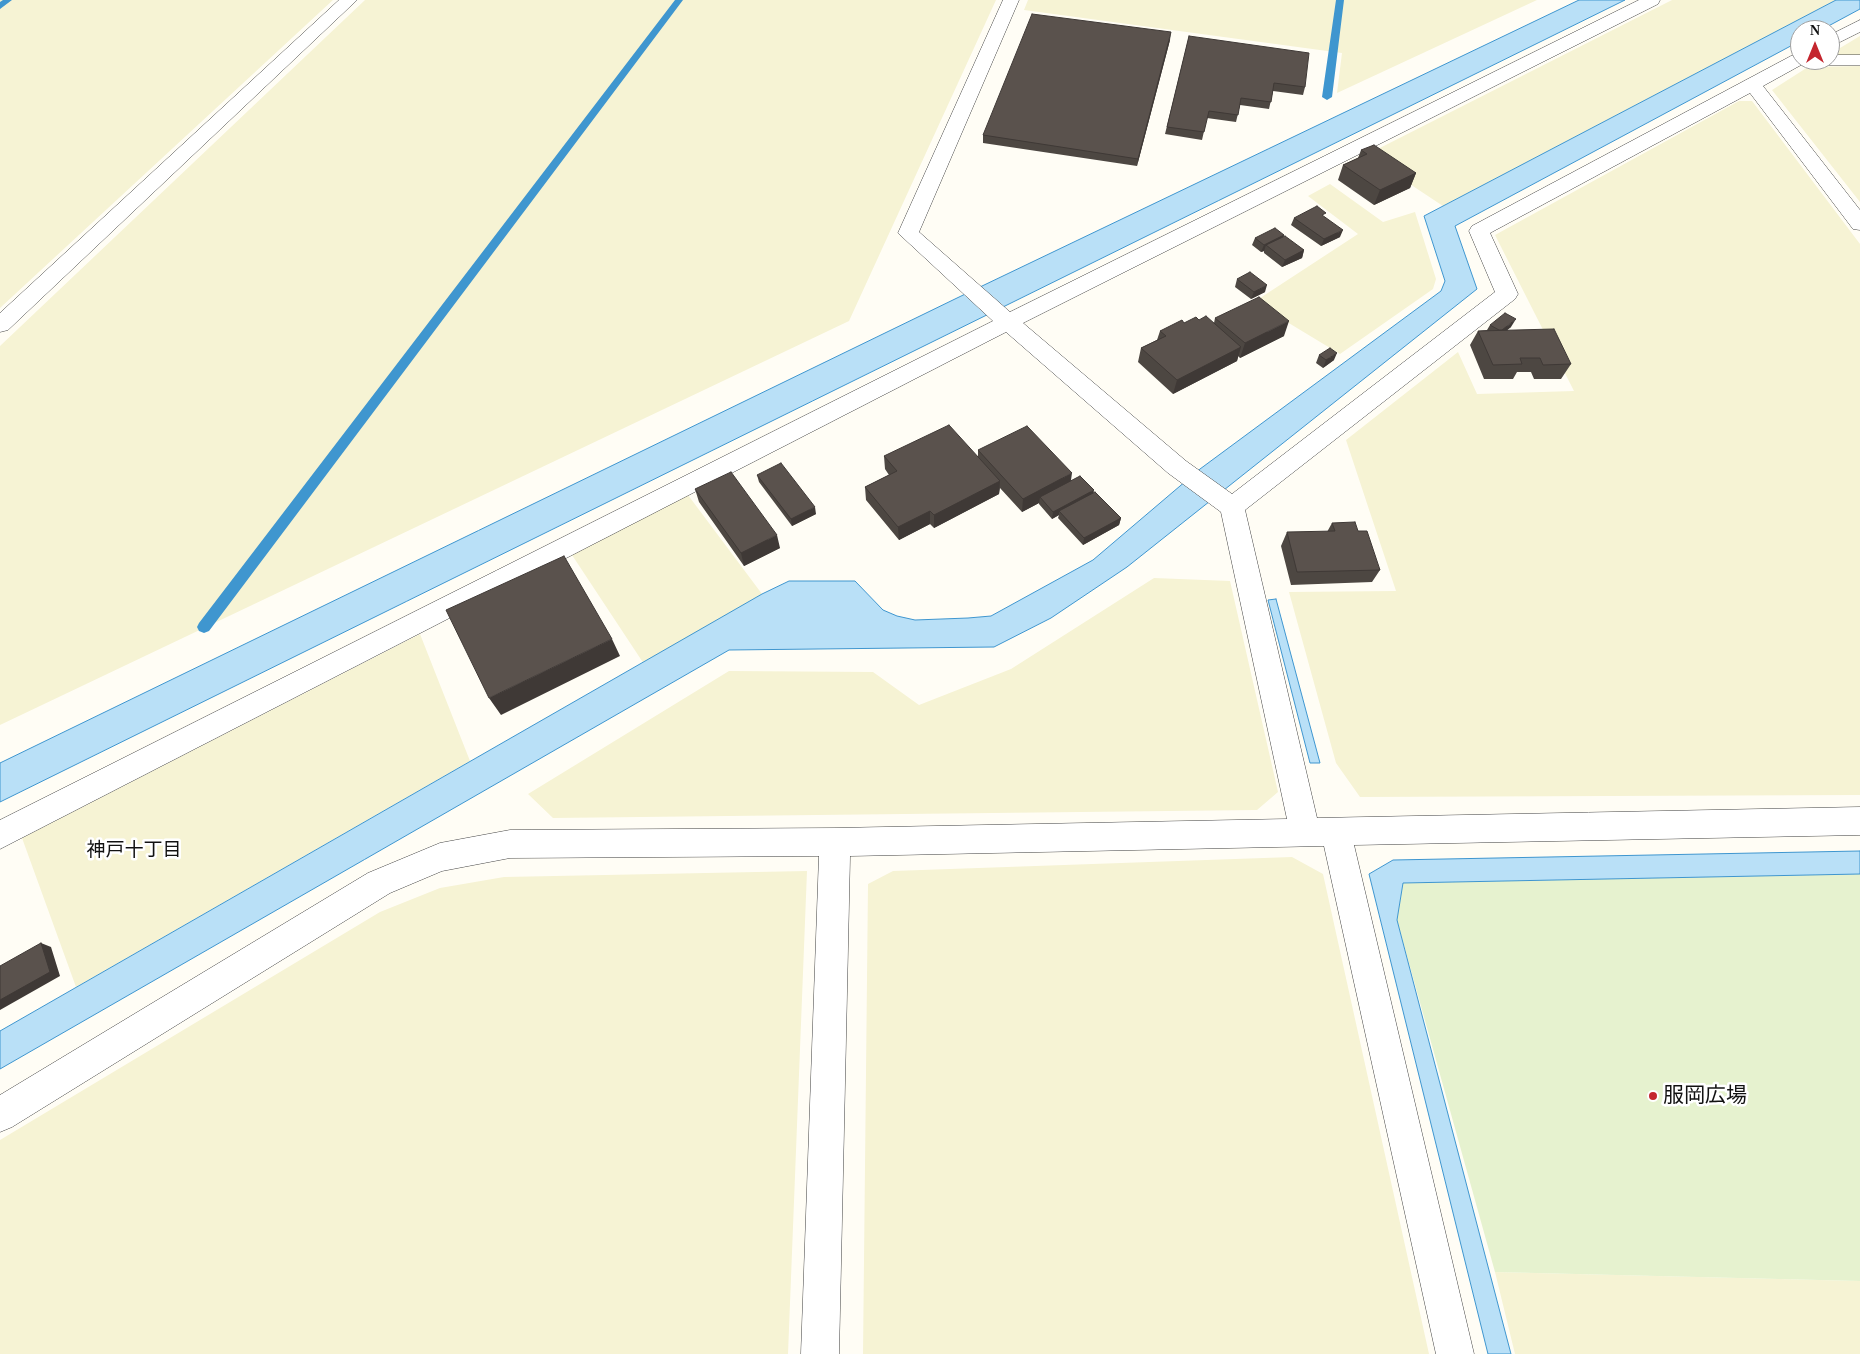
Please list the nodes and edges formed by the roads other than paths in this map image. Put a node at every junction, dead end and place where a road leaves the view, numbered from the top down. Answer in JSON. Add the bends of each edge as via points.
{"nodes":[{"id":1,"x":349,"y":0,"type":"edge"},
{"id":2,"x":1012,"y":0,"type":"edge"},
{"id":3,"x":1652,"y":0,"type":"edge"},
{"id":4,"x":1860,"y":25,"type":"edge"},
{"id":5,"x":1840,"y":36,"type":"edge"},
{"id":6,"x":1840,"y":60,"type":"edge"},
{"id":7,"x":1860,"y":60,"type":"edge"},
{"id":8,"x":1790,"y":63,"type":"edge"},
{"id":9,"x":1752,"y":84,"type":"junction"},
{"id":10,"x":1860,"y":224,"type":"edge"},
{"id":11,"x":1004,"y":319,"type":"junction"},
{"id":12,"x":0,"y":325,"type":"edge"},
{"id":13,"x":1228,"y":504,"type":"junction"},
{"id":14,"x":1860,"y":821,"type":"edge"},
{"id":15,"x":1321,"y":831,"type":"junction"},
{"id":16,"x":0,"y":835,"type":"edge"},
{"id":17,"x":835,"y":842,"type":"junction"},
{"id":18,"x":0,"y":1116,"type":"edge"},
{"id":19,"x":820,"y":1354,"type":"edge"},
{"id":20,"x":1455,"y":1354,"type":"edge"}],
"edges":[{"from":1,"to":12,"type":"street"},
{"from":2,"to":11,"type":"street","via":[[908,232]]},
{"from":3,"to":11,"type":"street"},
{"from":4,"to":5,"type":"street"},
{"from":6,"to":7,"type":"street"},
{"from":8,"to":9,"type":"street"},
{"from":9,"to":10,"type":"street"},
{"from":9,"to":13,"type":"street","via":[[1479,231],[1507,294]]},
{"from":11,"to":13,"type":"street","via":[[1189,476]]},
{"from":11,"to":16,"type":"street"},
{"from":13,"to":15,"type":"street"},
{"from":14,"to":15,"type":"street"},
{"from":15,"to":17,"type":"street"},
{"from":15,"to":20,"type":"street"},
{"from":17,"to":18,"type":"street","via":[[510,844],[440,857],[380,883]]},
{"from":17,"to":19,"type":"street"}]}
